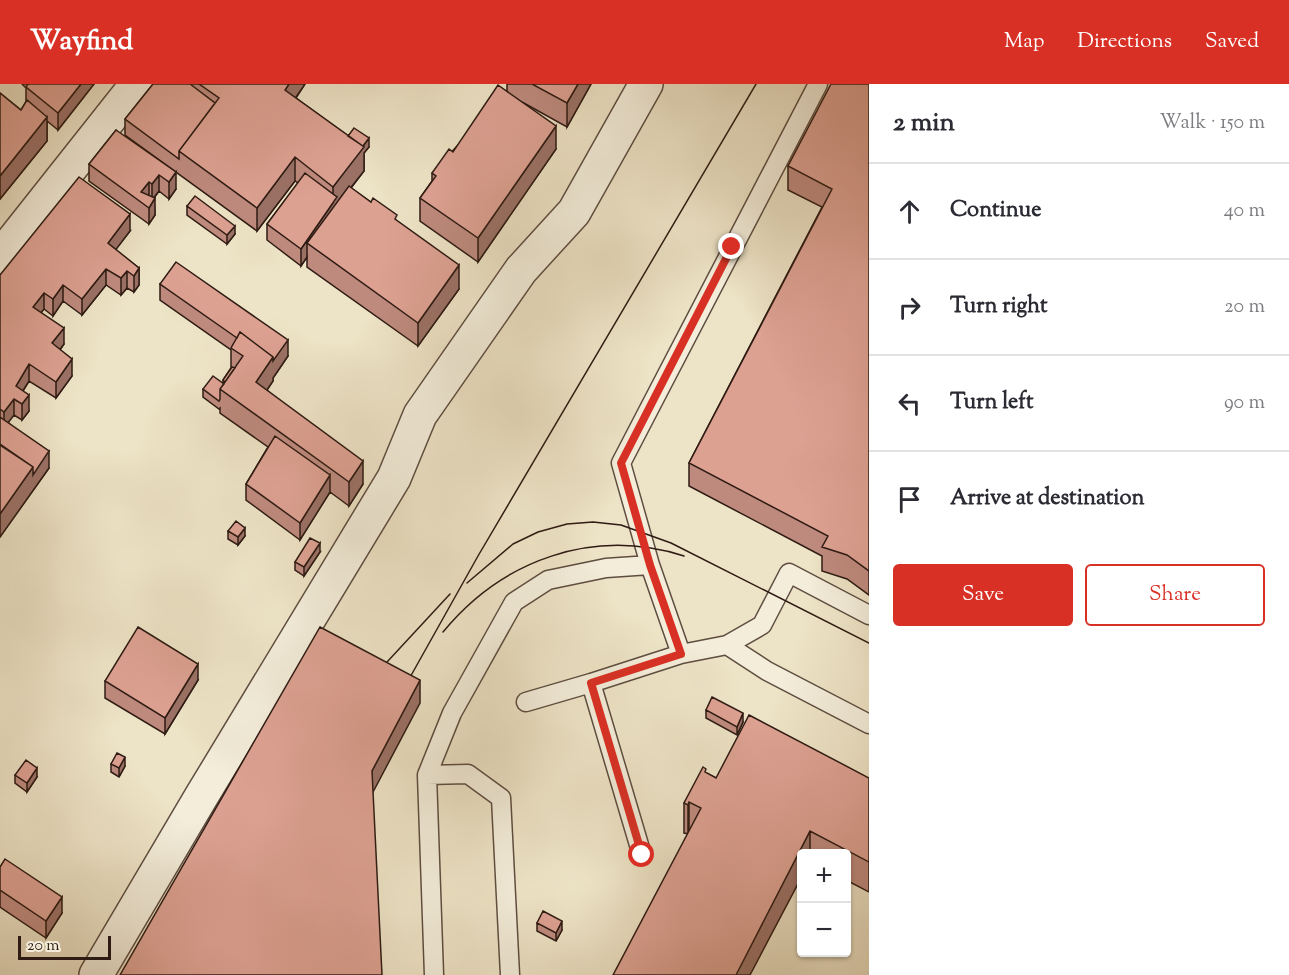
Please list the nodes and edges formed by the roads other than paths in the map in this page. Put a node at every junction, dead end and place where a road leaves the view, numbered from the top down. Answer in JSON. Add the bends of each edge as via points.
{"nodes":[{"id":1,"x":137,"y":84,"type":"edge"},
{"id":2,"x":646,"y":84,"type":"edge"},
{"id":3,"x":818,"y":84,"type":"edge"},
{"id":4,"x":0,"y":257,"type":"edge"},
{"id":5,"x":650,"y":565,"type":"junction"},
{"id":6,"x":869,"y":615,"type":"edge"},
{"id":7,"x":726,"y":645,"type":"junction"},
{"id":8,"x":681,"y":654,"type":"junction"},
{"id":9,"x":591,"y":683,"type":"junction"},
{"id":10,"x":526,"y":702,"type":"dead end"},
{"id":11,"x":869,"y":724,"type":"edge"},
{"id":12,"x":427,"y":775,"type":"junction"},
{"id":13,"x":642,"y":855,"type":"dead end"},
{"id":14,"x":96,"y":975,"type":"edge"},
{"id":15,"x":434,"y":975,"type":"edge"},
{"id":16,"x":510,"y":975,"type":"edge"}],
"edges":[{"from":1,"to":4,"type":"street"},
{"from":2,"to":14,"type":"street","via":[[574,212],[521,270],[420,415],[394,478]]},
{"from":3,"to":5,"type":"lane","via":[[621,463]]},
{"from":5,"to":8,"type":"lane"},
{"from":5,"to":12,"type":"lane","via":[[606,568],[548,580],[514,602],[452,713]]},
{"from":6,"to":7,"type":"lane","via":[[789,573],[762,625]]},
{"from":7,"to":8,"type":"lane"},
{"from":7,"to":11,"type":"lane"},
{"from":8,"to":9,"type":"lane"},
{"from":9,"to":10,"type":"lane"},
{"from":9,"to":13,"type":"lane"},
{"from":12,"to":15,"type":"lane"},
{"from":12,"to":16,"type":"lane","via":[[468,774],[501,798]]}]}
